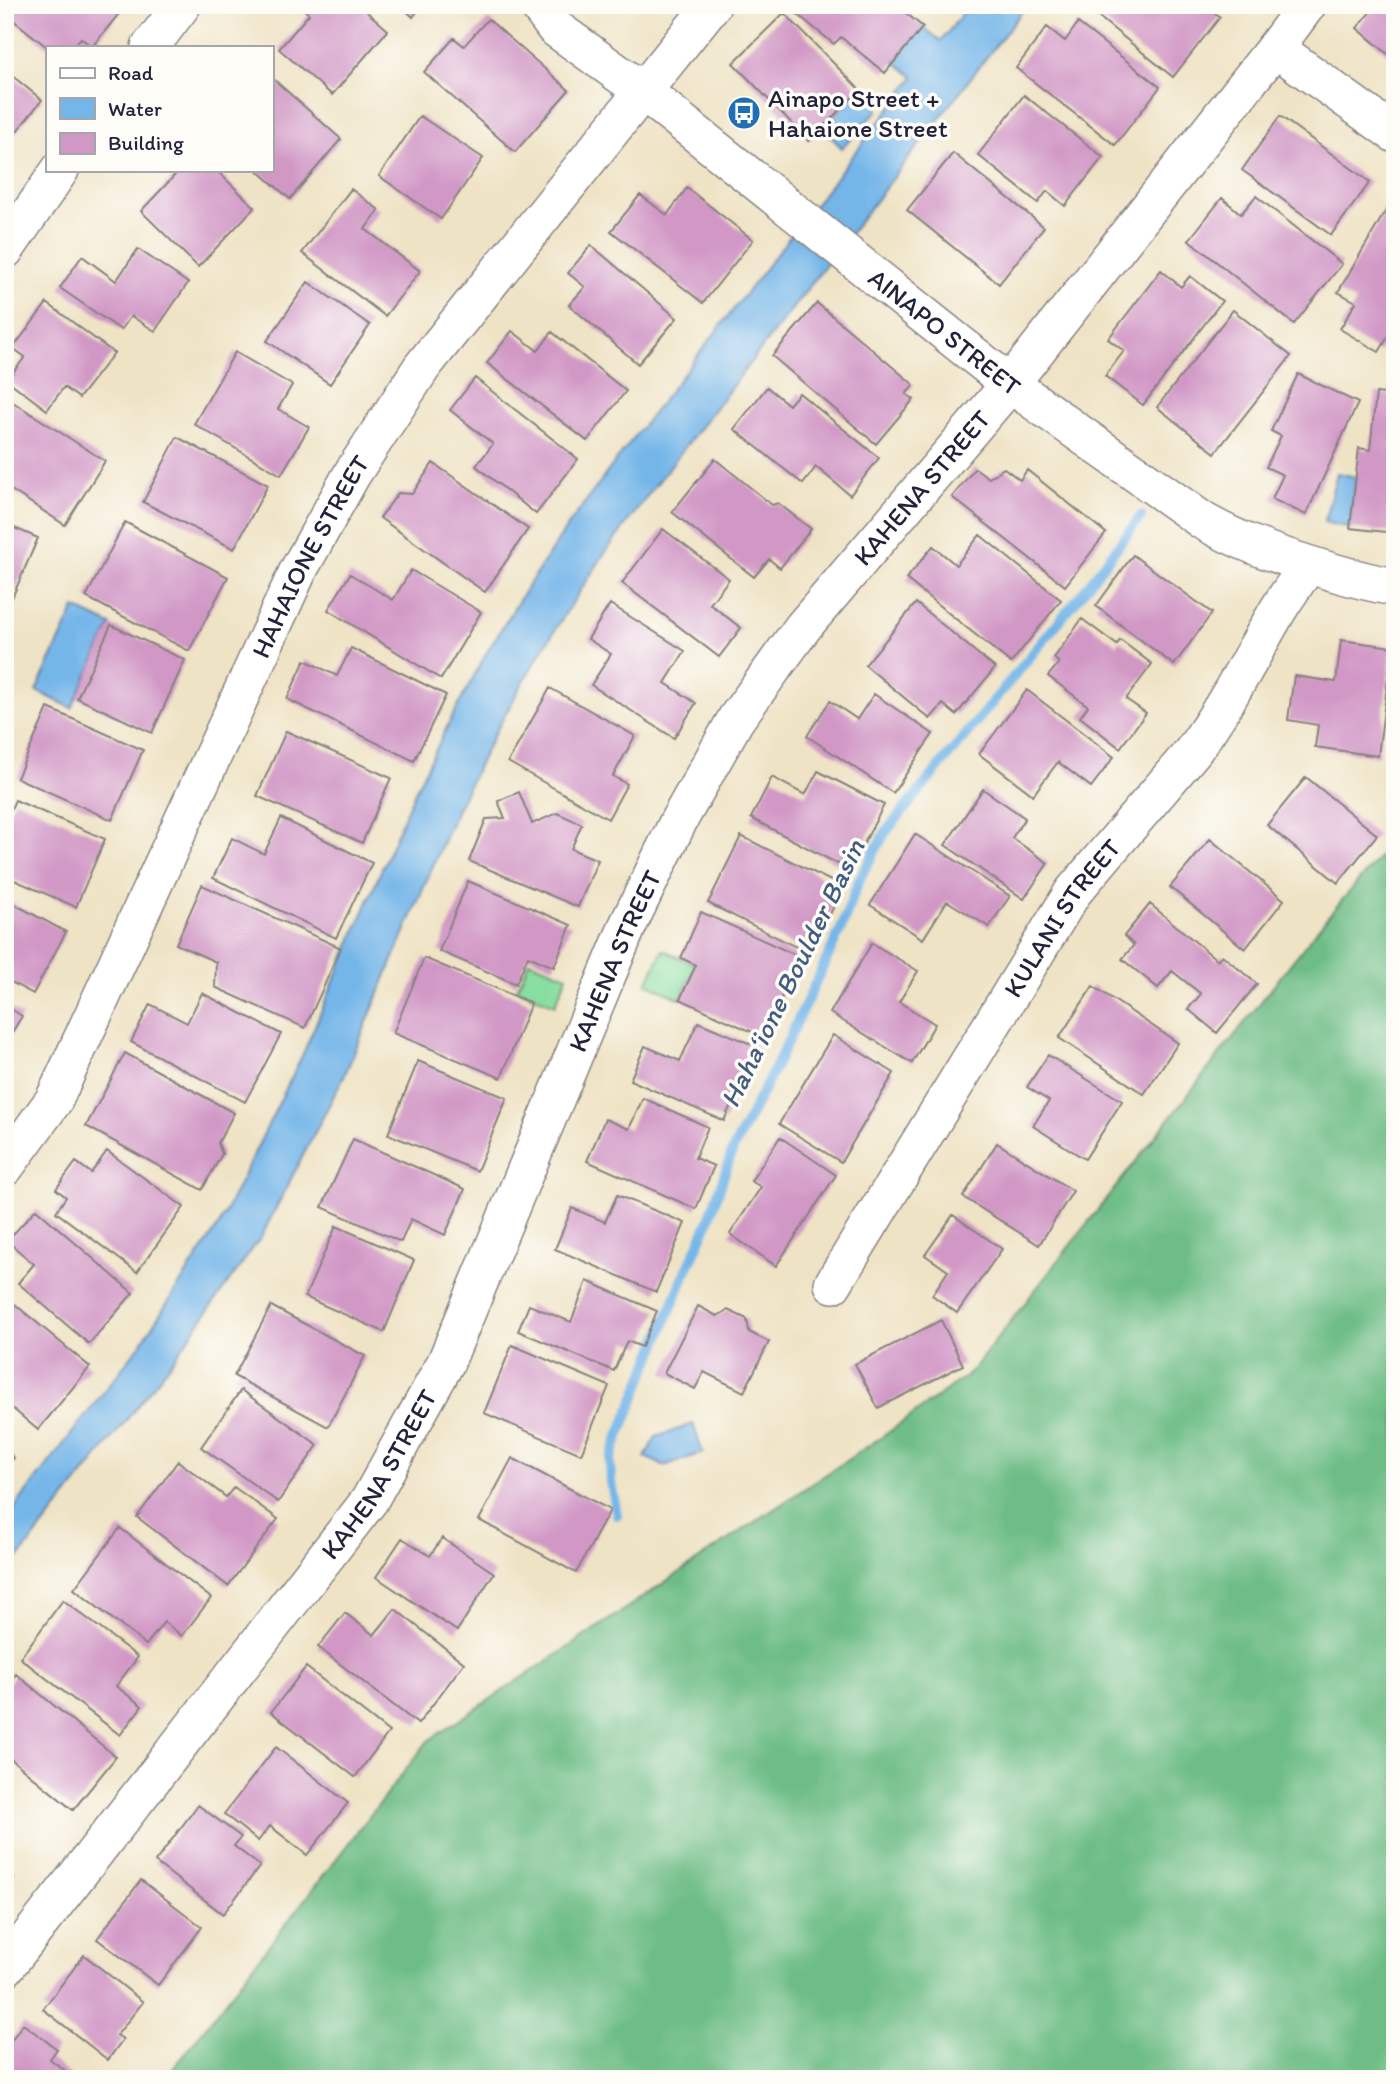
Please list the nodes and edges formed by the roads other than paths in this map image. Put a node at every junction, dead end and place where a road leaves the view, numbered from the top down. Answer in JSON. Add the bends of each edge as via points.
{"nodes":[{"id":1,"x":182,"y":5,"type":"edge"},
{"id":2,"x":538,"y":5,"type":"edge"},
{"id":3,"x":712,"y":5,"type":"edge"},
{"id":4,"x":1307,"y":5,"type":"edge"},
{"id":5,"x":151,"y":46,"type":"edge"},
{"id":6,"x":1276,"y":48,"type":"junction"},
{"id":7,"x":644,"y":92,"type":"junction"},
{"id":8,"x":1395,"y":134,"type":"edge"},
{"id":9,"x":59,"y":172,"type":"edge"},
{"id":10,"x":5,"y":250,"type":"edge"},
{"id":11,"x":1010,"y":384,"type":"junction"},
{"id":12,"x":1308,"y":565,"type":"junction"},
{"id":13,"x":1395,"y":587,"type":"edge"},
{"id":14,"x":5,"y":1167,"type":"edge"},
{"id":15,"x":833,"y":1284,"type":"dead end"},
{"id":16,"x":5,"y":1968,"type":"edge"}],
"edges":[{"from":1,"to":5,"type":"street"},
{"from":2,"to":7,"type":"street","name":"AINAPO STREET","via":[[555,28]]},
{"from":3,"to":7,"type":"street","name":"HAHAIONE STREET"},
{"from":4,"to":6,"type":"street","name":"KAHENA STREET"},
{"from":6,"to":8,"type":"street"},
{"from":6,"to":11,"type":"street","name":"KAHENA STREET"},
{"from":7,"to":11,"type":"street","name":"AINAPO STREET"},
{"from":7,"to":14,"type":"street","name":"HAHAIONE STREET","via":[[422,367],[352,474],[298,571],[54,1100]]},
{"from":9,"to":10,"type":"street"},
{"from":11,"to":12,"type":"street","name":"AINAPO STREET","via":[[1203,521],[1269,553]]},
{"from":11,"to":16,"type":"street","name":"KAHENA STREET","via":[[803,627],[736,719],[679,820],[628,925],[446,1362],[369,1501]]},
{"from":12,"to":13,"type":"street","name":"AINAPO STREET"},
{"from":12,"to":15,"type":"street","name":"KULANI STREET","via":[[1211,727],[1073,892]]}]}
